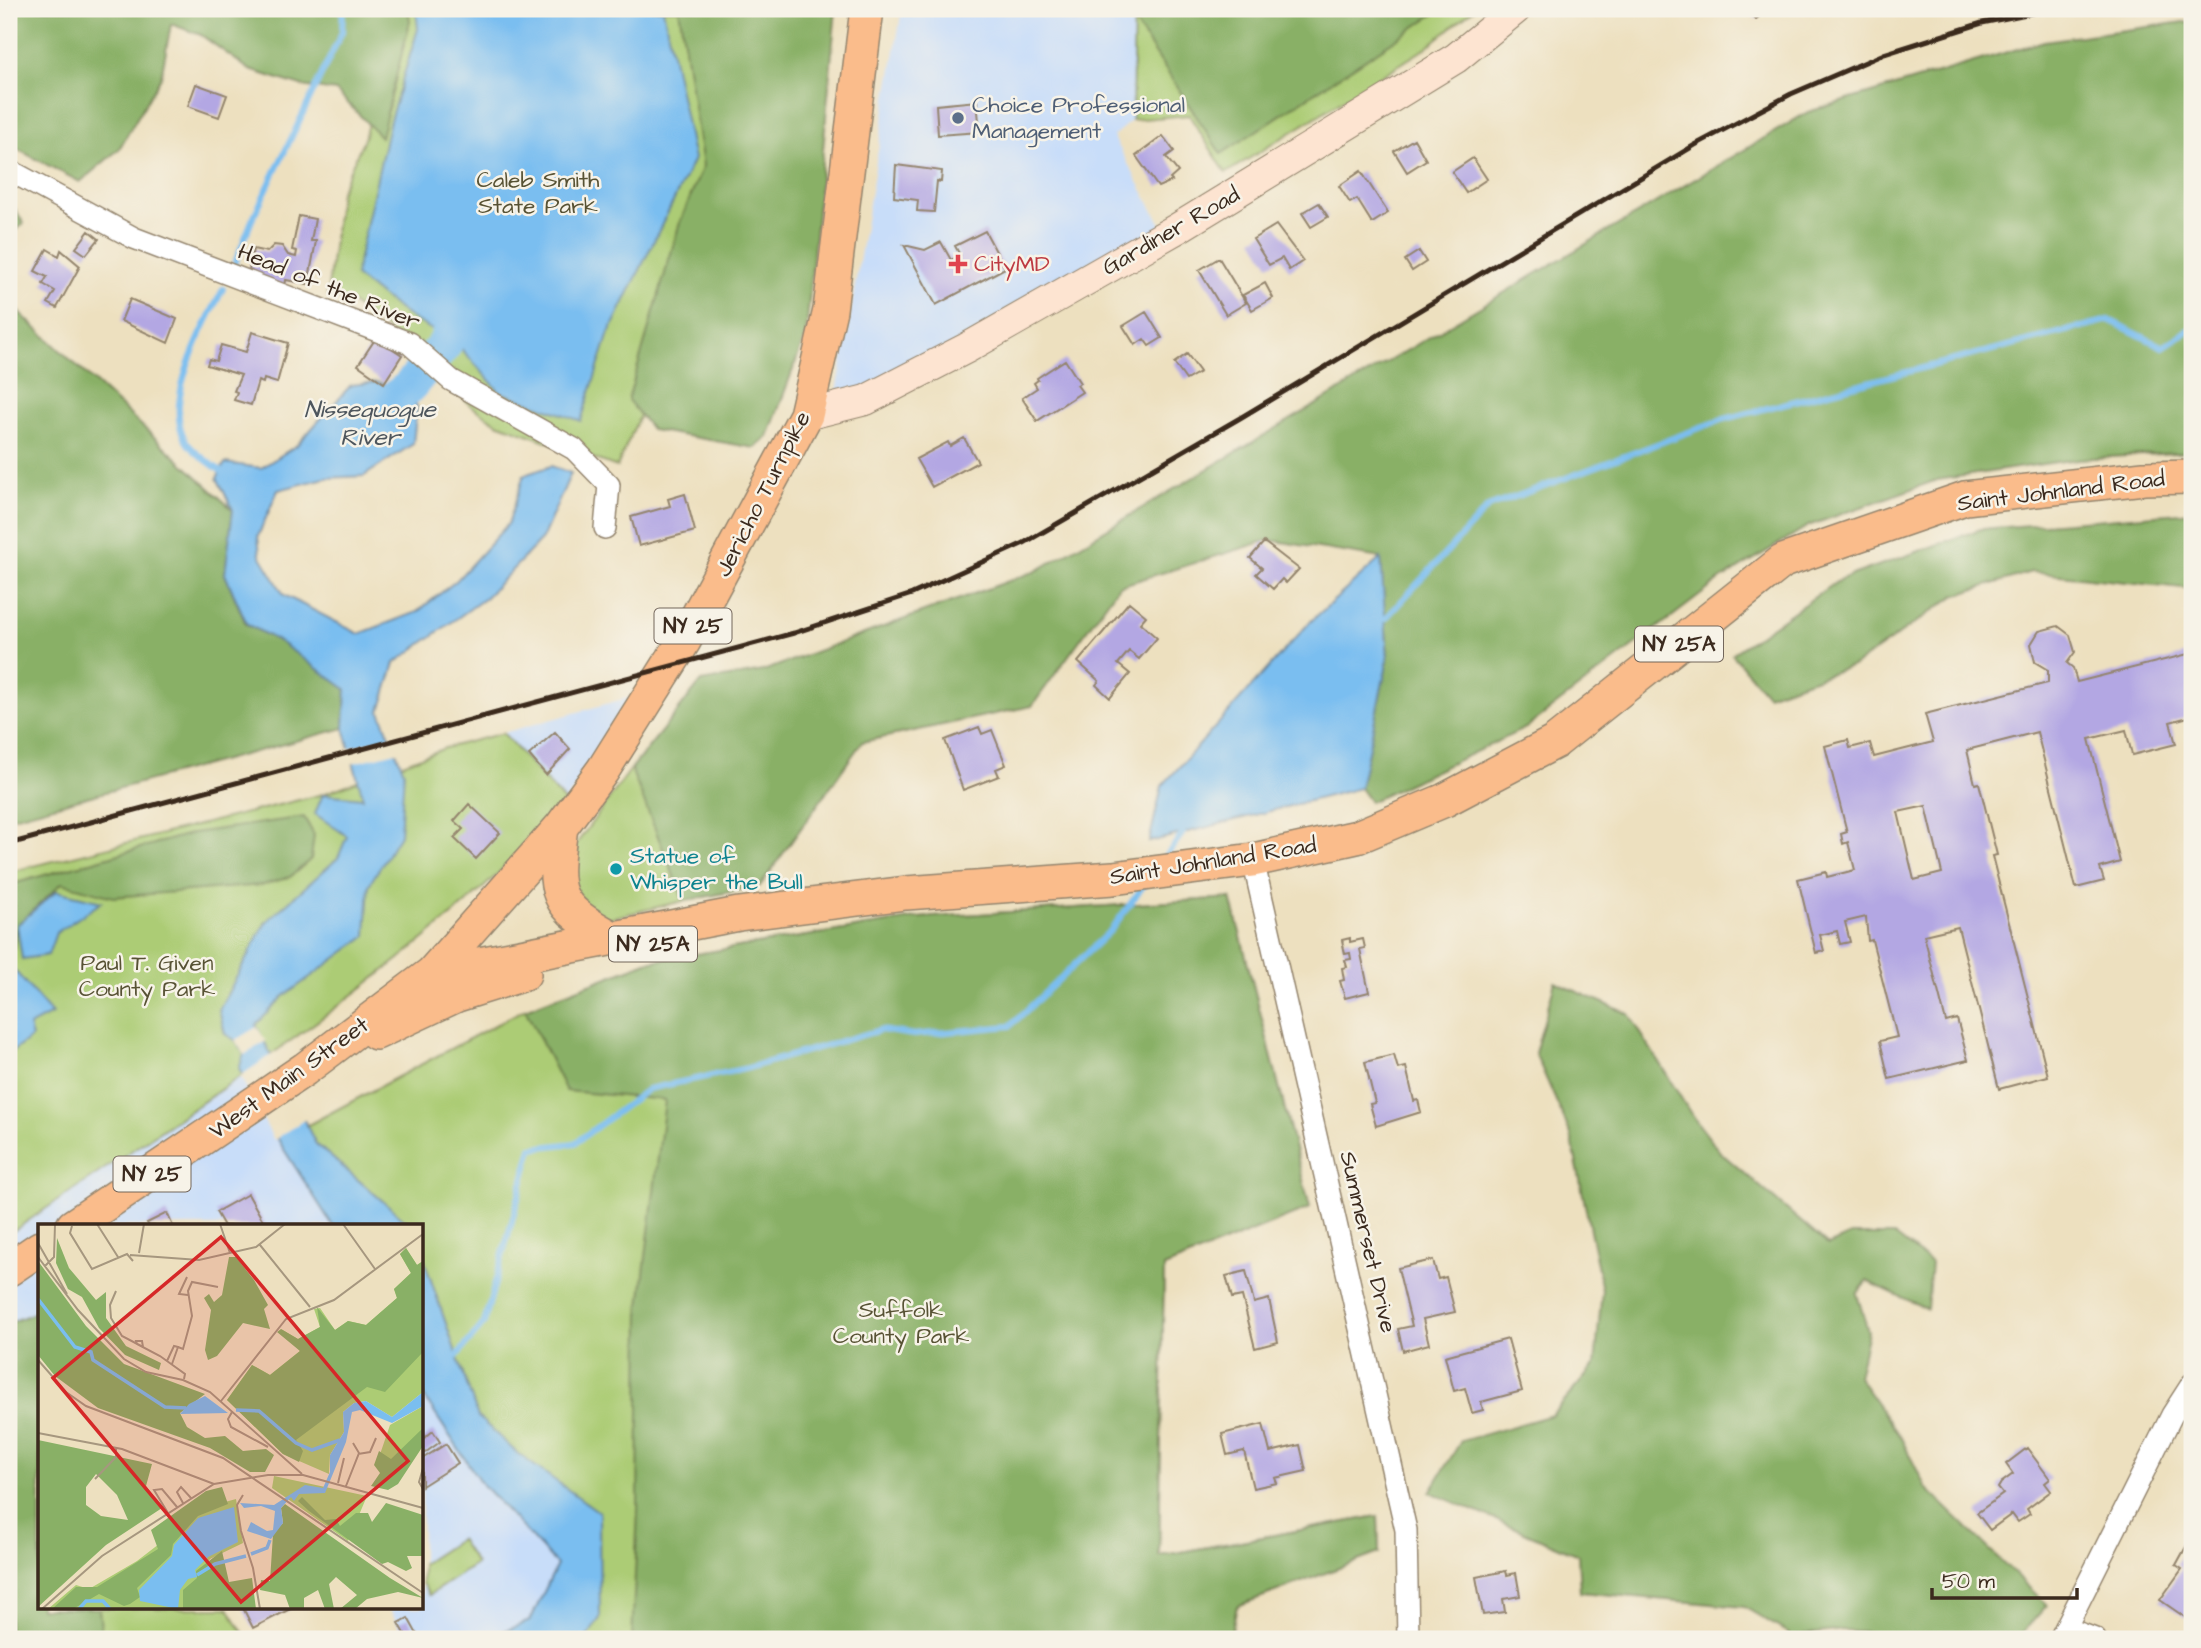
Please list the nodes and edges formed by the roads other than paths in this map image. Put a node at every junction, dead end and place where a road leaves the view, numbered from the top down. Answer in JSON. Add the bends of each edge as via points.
{"nodes":[{"id":1,"x":867,"y":9,"type":"edge"},
{"id":2,"x":1516,"y":9,"type":"edge"},
{"id":3,"x":9,"y":170,"type":"edge"},
{"id":4,"x":806,"y":415,"type":"junction"},
{"id":5,"x":2192,"y":477,"type":"edge"},
{"id":6,"x":605,"y":528,"type":"dead end"},
{"id":7,"x":561,"y":827,"type":"junction"},
{"id":8,"x":1253,"y":860,"type":"junction"},
{"id":9,"x":1019,"y":884,"type":"junction"},
{"id":10,"x":487,"y":910,"type":"junction"},
{"id":11,"x":613,"y":938,"type":"junction"},
{"id":12,"x":508,"y":968,"type":"junction"},
{"id":13,"x":432,"y":973,"type":"junction"},
{"id":14,"x":305,"y":1069,"type":"junction"},
{"id":15,"x":76,"y":1224,"type":"edge"},
{"id":16,"x":38,"y":1249,"type":"edge"},
{"id":17,"x":9,"y":1269,"type":"edge"},
{"id":18,"x":2192,"y":1384,"type":"edge"},
{"id":19,"x":2063,"y":1634,"type":"edge"},
{"id":20,"x":1408,"y":1639,"type":"edge"},
{"id":21,"x":2095,"y":1639,"type":"edge"}],
"edges":[{"from":1,"to":4,"type":"main road","name":"Jericho Turnpike","number":"NY 25","via":[[830,310]]},
{"from":2,"to":4,"type":"main road","name":"Gardiner Road","via":[[1456,58],[1167,235],[866,400]]},
{"from":3,"to":6,"type":"street","name":"Head of the River","via":[[134,238],[409,342],[451,380],[574,449],[608,485]]},
{"from":4,"to":7,"type":"main road","name":"Jericho Turnpike","number":"NY 25","via":[[684,641]]},
{"from":5,"to":8,"type":"main road","name":"Saint Johnland Road","number":"NY 25A","via":[[1965,498],[1783,561],[1555,742],[1445,800],[1357,837]]},
{"from":7,"to":10,"type":"main road","name":"Jericho Turnpike","number":"NY 25"},
{"from":7,"to":11,"type":"main road","via":[[556,865],[561,898],[575,915]]},
{"from":8,"to":9,"type":"main road","name":"Saint Johnland Road","number":"NY 25A","via":[[1113,878]]},
{"from":8,"to":20,"type":"street","name":"Summerset Drive","via":[[1406,1530]]},
{"from":9,"to":11,"type":"main road","name":"Saint Johnland Road","number":"NY 25A","via":[[739,914]]},
{"from":9,"to":12,"type":"main road","name":"Saint Johnland Road","number":"NY 25A","via":[[865,913]]},
{"from":10,"to":12,"type":"main road","via":[[483,934]]},
{"from":10,"to":13,"type":"main road","name":"Jericho Turnpike","number":"NY 25"},
{"from":11,"to":12,"type":"main road","name":"Saint Johnland Road","number":"NY 25A"},
{"from":12,"to":13,"type":"main road","name":"Saint Johnland Road","number":"NY 25A"},
{"from":12,"to":14,"type":"main road","name":"Saint Johnland Road","number":"NY 25A"},
{"from":13,"to":14,"type":"main road","name":"West Main Street","number":"NY 25"},
{"from":14,"to":15,"type":"main road","name":"West Main Street","number":"NY 25"},
{"from":16,"to":17,"type":"main road"},
{"from":18,"to":19,"type":"street","via":[[2172,1415]]},
{"from":19,"to":21,"type":"street"}]}
